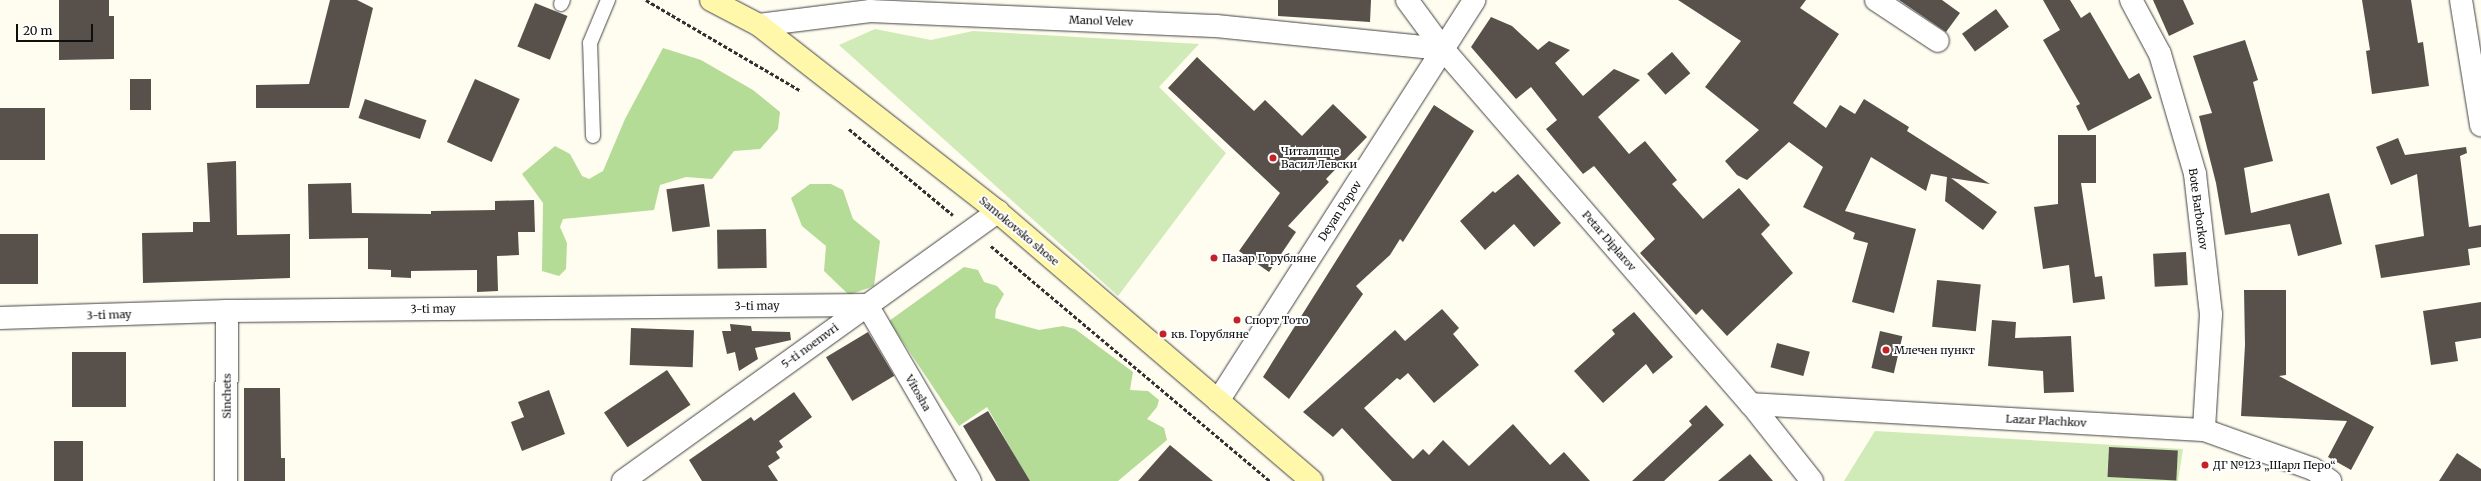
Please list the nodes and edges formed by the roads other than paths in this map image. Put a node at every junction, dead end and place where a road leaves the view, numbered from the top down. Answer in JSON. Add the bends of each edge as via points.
{"nodes":[{"id":1,"x":608,"y":0,"type":"edge"},
{"id":2,"x":711,"y":0,"type":"edge"},
{"id":3,"x":1407,"y":0,"type":"edge"},
{"id":4,"x":1474,"y":0,"type":"edge"},
{"id":5,"x":1876,"y":0,"type":"edge"},
{"id":6,"x":2130,"y":0,"type":"edge"},
{"id":7,"x":2461,"y":0,"type":"edge"},
{"id":8,"x":759,"y":25,"type":"junction"},
{"id":9,"x":1938,"y":41,"type":"dead end"},
{"id":10,"x":1443,"y":49,"type":"junction"},
{"id":11,"x":2481,"y":125,"type":"edge"},
{"id":12,"x":592,"y":136,"type":"dead end"},
{"id":13,"x":998,"y":212,"type":"junction"},
{"id":14,"x":867,"y":305,"type":"junction"},
{"id":15,"x":227,"y":311,"type":"junction"},
{"id":16,"x":0,"y":318,"type":"edge"},
{"id":17,"x":1218,"y":401,"type":"junction"},
{"id":18,"x":1751,"y":404,"type":"junction"},
{"id":19,"x":2204,"y":430,"type":"junction"},
{"id":20,"x":226,"y":481,"type":"edge"},
{"id":21,"x":623,"y":481,"type":"edge"},
{"id":22,"x":970,"y":481,"type":"edge"},
{"id":23,"x":1312,"y":481,"type":"edge"},
{"id":24,"x":1812,"y":481,"type":"edge"},
{"id":25,"x":2330,"y":481,"type":"edge"}],
"edges":[{"from":1,"to":12,"type":"lane","via":[[590,43]]},
{"from":2,"to":8,"type":"main road","name":"Samokovsko shose"},
{"from":3,"to":10,"type":"street","name":"Petar Diplarov"},
{"from":4,"to":10,"type":"street","name":"Deyan Popov"},
{"from":5,"to":9,"type":"street"},
{"from":6,"to":19,"type":"street","name":"Bote Barborkov","via":[[2160,54],[2195,174],[2211,314]]},
{"from":7,"to":11,"type":"street"},
{"from":8,"to":10,"type":"street","name":"Manol Velev","via":[[870,11],[1216,26]]},
{"from":8,"to":13,"type":"main road","name":"Samokovsko shose"},
{"from":10,"to":17,"type":"street","name":"Deyan Popov"},
{"from":10,"to":18,"type":"street","name":"Petar Diplarov"},
{"from":13,"to":14,"type":"street","name":"5-ti noemvri"},
{"from":13,"to":17,"type":"main road","name":"Samokovsko shose"},
{"from":14,"to":15,"type":"street","name":"3-ti may"},
{"from":14,"to":21,"type":"street","name":"5-ti noemvri"},
{"from":14,"to":22,"type":"street","name":"Vitosha"},
{"from":15,"to":16,"type":"street","name":"3-ti may"},
{"from":15,"to":20,"type":"street","name":"Sinchets"},
{"from":17,"to":23,"type":"main road","name":"Samokovsko shose"},
{"from":18,"to":19,"type":"street","name":"Lazar Plachkov"},
{"from":18,"to":24,"type":"street","name":"Petar Diplarov"},
{"from":19,"to":25,"type":"street","name":"Lazar Plachkov","via":[[2313,469]]}]}
